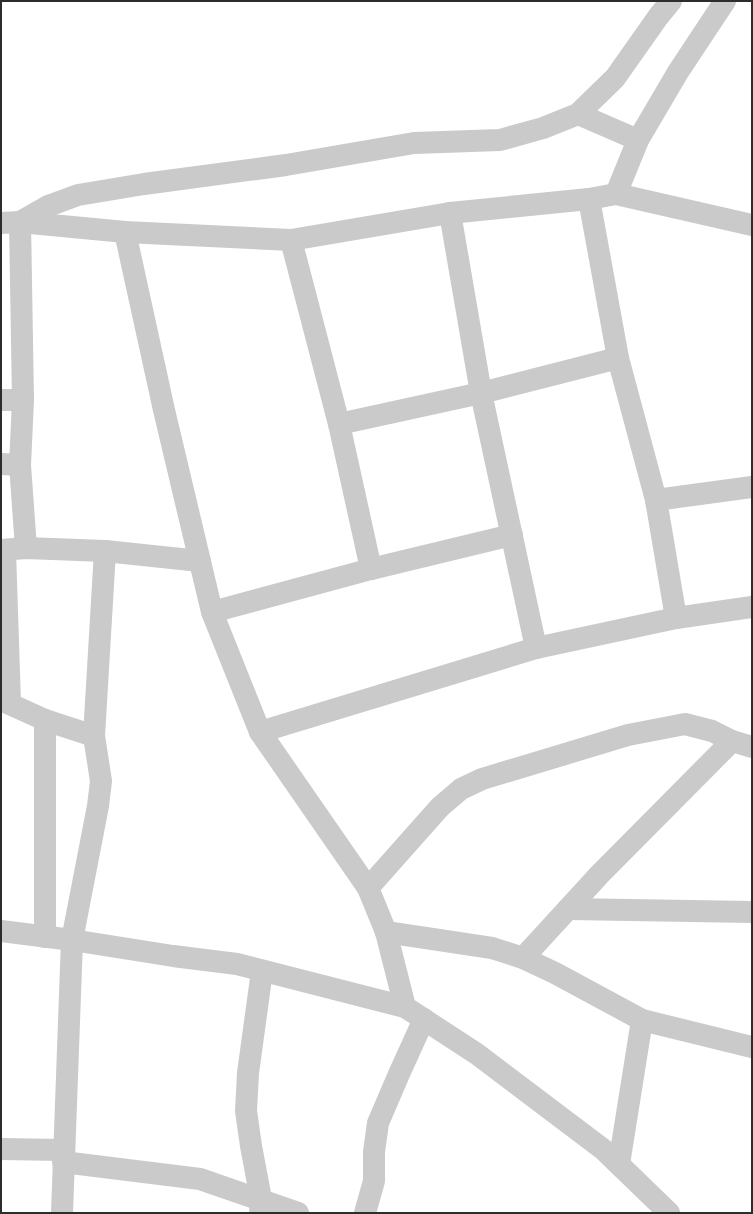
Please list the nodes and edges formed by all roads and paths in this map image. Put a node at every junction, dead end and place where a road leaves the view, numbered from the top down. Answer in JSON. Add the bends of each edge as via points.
{"nodes":[{"id":1,"x":671,"y":1,"type":"edge"},
{"id":2,"x":725,"y":1,"type":"edge"},
{"id":3,"x":578,"y":114,"type":"junction"},
{"id":4,"x":638,"y":140,"type":"junction"},
{"id":5,"x":616,"y":194,"type":"junction"},
{"id":6,"x":589,"y":199,"type":"junction"},
{"id":7,"x":450,"y":213,"type":"junction"},
{"id":8,"x":10,"y":222,"type":"edge"},
{"id":9,"x":752,"y":225,"type":"edge"},
{"id":10,"x":752,"y":228,"type":"edge"},
{"id":11,"x":125,"y":232,"type":"junction"},
{"id":12,"x":290,"y":240,"type":"junction"},
{"id":13,"x":618,"y":358,"type":"junction"},
{"id":14,"x":481,"y":394,"type":"junction"},
{"id":15,"x":1,"y":400,"type":"edge"},
{"id":16,"x":23,"y":400,"type":"junction"},
{"id":17,"x":339,"y":424,"type":"junction"},
{"id":18,"x":11,"y":464,"type":"edge"},
{"id":19,"x":752,"y":487,"type":"edge"},
{"id":20,"x":656,"y":500,"type":"junction"},
{"id":21,"x":512,"y":535,"type":"junction"},
{"id":22,"x":26,"y":548,"type":"junction"},
{"id":23,"x":3,"y":550,"type":"edge"},
{"id":24,"x":105,"y":551,"type":"junction"},
{"id":25,"x":200,"y":561,"type":"junction"},
{"id":26,"x":371,"y":570,"type":"junction"},
{"id":27,"x":752,"y":607,"type":"edge"},
{"id":28,"x":212,"y":612,"type":"junction"},
{"id":29,"x":676,"y":618,"type":"junction"},
{"id":30,"x":536,"y":648,"type":"junction"},
{"id":31,"x":6,"y":702,"type":"edge"},
{"id":32,"x":44,"y":720,"type":"junction"},
{"id":33,"x":260,"y":732,"type":"junction"},
{"id":34,"x":94,"y":736,"type":"junction"},
{"id":35,"x":742,"y":744,"type":"edge"},
{"id":36,"x":368,"y":888,"type":"junction"},
{"id":37,"x":568,"y":909,"type":"junction"},
{"id":38,"x":752,"y":912,"type":"edge"},
{"id":39,"x":1,"y":931,"type":"edge"},
{"id":40,"x":386,"y":932,"type":"junction"},
{"id":41,"x":45,"y":937,"type":"junction"},
{"id":42,"x":72,"y":940,"type":"junction"},
{"id":43,"x":523,"y":958,"type":"junction"},
{"id":44,"x":262,"y":971,"type":"junction"},
{"id":45,"x":405,"y":1007,"type":"junction"},
{"id":46,"x":424,"y":1019,"type":"junction"},
{"id":47,"x":642,"y":1020,"type":"junction"},
{"id":48,"x":752,"y":1047,"type":"edge"},
{"id":49,"x":1,"y":1149,"type":"edge"},
{"id":50,"x":63,"y":1156,"type":"junction"},
{"id":51,"x":619,"y":1164,"type":"junction"},
{"id":52,"x":260,"y":1206,"type":"edge"},
{"id":53,"x":62,"y":1213,"type":"edge"},
{"id":54,"x":298,"y":1213,"type":"edge"},
{"id":55,"x":365,"y":1213,"type":"edge"},
{"id":56,"x":669,"y":1213,"type":"edge"}],
"edges":[{"from":1,"to":3,"type":"street","via":[[614,78]]},
{"from":2,"to":4,"type":"street","via":[[678,72]]},
{"from":3,"to":4,"type":"street"},
{"from":3,"to":8,"type":"street","via":[[500,140],[414,143],[286,165],[78,195]]},
{"from":4,"to":5,"type":"street"},
{"from":5,"to":6,"type":"street"},
{"from":5,"to":9,"type":"street"},
{"from":6,"to":7,"type":"street"},
{"from":6,"to":13,"type":"street"},
{"from":7,"to":12,"type":"street"},
{"from":7,"to":14,"type":"street"},
{"from":8,"to":11,"type":"street"},
{"from":8,"to":16,"type":"street"},
{"from":9,"to":10,"type":"street"},
{"from":11,"to":12,"type":"street"},
{"from":11,"to":25,"type":"street"},
{"from":12,"to":17,"type":"street"},
{"from":13,"to":14,"type":"street"},
{"from":13,"to":20,"type":"street"},
{"from":14,"to":17,"type":"street"},
{"from":14,"to":21,"type":"street"},
{"from":15,"to":16,"type":"street"},
{"from":16,"to":18,"type":"street"},
{"from":17,"to":26,"type":"street"},
{"from":18,"to":22,"type":"street"},
{"from":19,"to":20,"type":"street"},
{"from":20,"to":29,"type":"street"},
{"from":21,"to":26,"type":"street"},
{"from":21,"to":30,"type":"street"},
{"from":22,"to":23,"type":"street"},
{"from":22,"to":24,"type":"street"},
{"from":23,"to":31,"type":"street"},
{"from":24,"to":25,"type":"street"},
{"from":24,"to":34,"type":"street"},
{"from":25,"to":28,"type":"street"},
{"from":26,"to":28,"type":"street"},
{"from":27,"to":29,"type":"street"},
{"from":28,"to":33,"type":"street"},
{"from":29,"to":30,"type":"street"},
{"from":30,"to":33,"type":"street"},
{"from":31,"to":32,"type":"street"},
{"from":32,"to":34,"type":"street"},
{"from":32,"to":41,"type":"street"},
{"from":33,"to":36,"type":"street"},
{"from":34,"to":42,"type":"street","via":[[101,781]]},
{"from":35,"to":36,"type":"street","via":[[712,731],[685,724],[628,735],[482,779],[461,789],[440,807]]},
{"from":35,"to":37,"type":"street","via":[[600,874]]},
{"from":36,"to":40,"type":"street"},
{"from":37,"to":38,"type":"street"},
{"from":37,"to":43,"type":"street"},
{"from":39,"to":41,"type":"street"},
{"from":40,"to":43,"type":"street","via":[[492,948]]},
{"from":40,"to":45,"type":"street"},
{"from":41,"to":42,"type":"street"},
{"from":42,"to":44,"type":"street","via":[[236,964]]},
{"from":42,"to":50,"type":"street"},
{"from":43,"to":47,"type":"street"},
{"from":44,"to":45,"type":"street"},
{"from":44,"to":52,"type":"street","via":[[248,1073],[246,1111]]},
{"from":45,"to":46,"type":"street"},
{"from":46,"to":51,"type":"street","via":[[477,1054]]},
{"from":46,"to":55,"type":"street","via":[[378,1123],[374,1181]]},
{"from":47,"to":48,"type":"street"},
{"from":47,"to":51,"type":"street"},
{"from":49,"to":50,"type":"street"},
{"from":50,"to":52,"type":"street","via":[[200,1179]]},
{"from":50,"to":53,"type":"street"},
{"from":51,"to":56,"type":"street"},
{"from":52,"to":54,"type":"street"}]}
